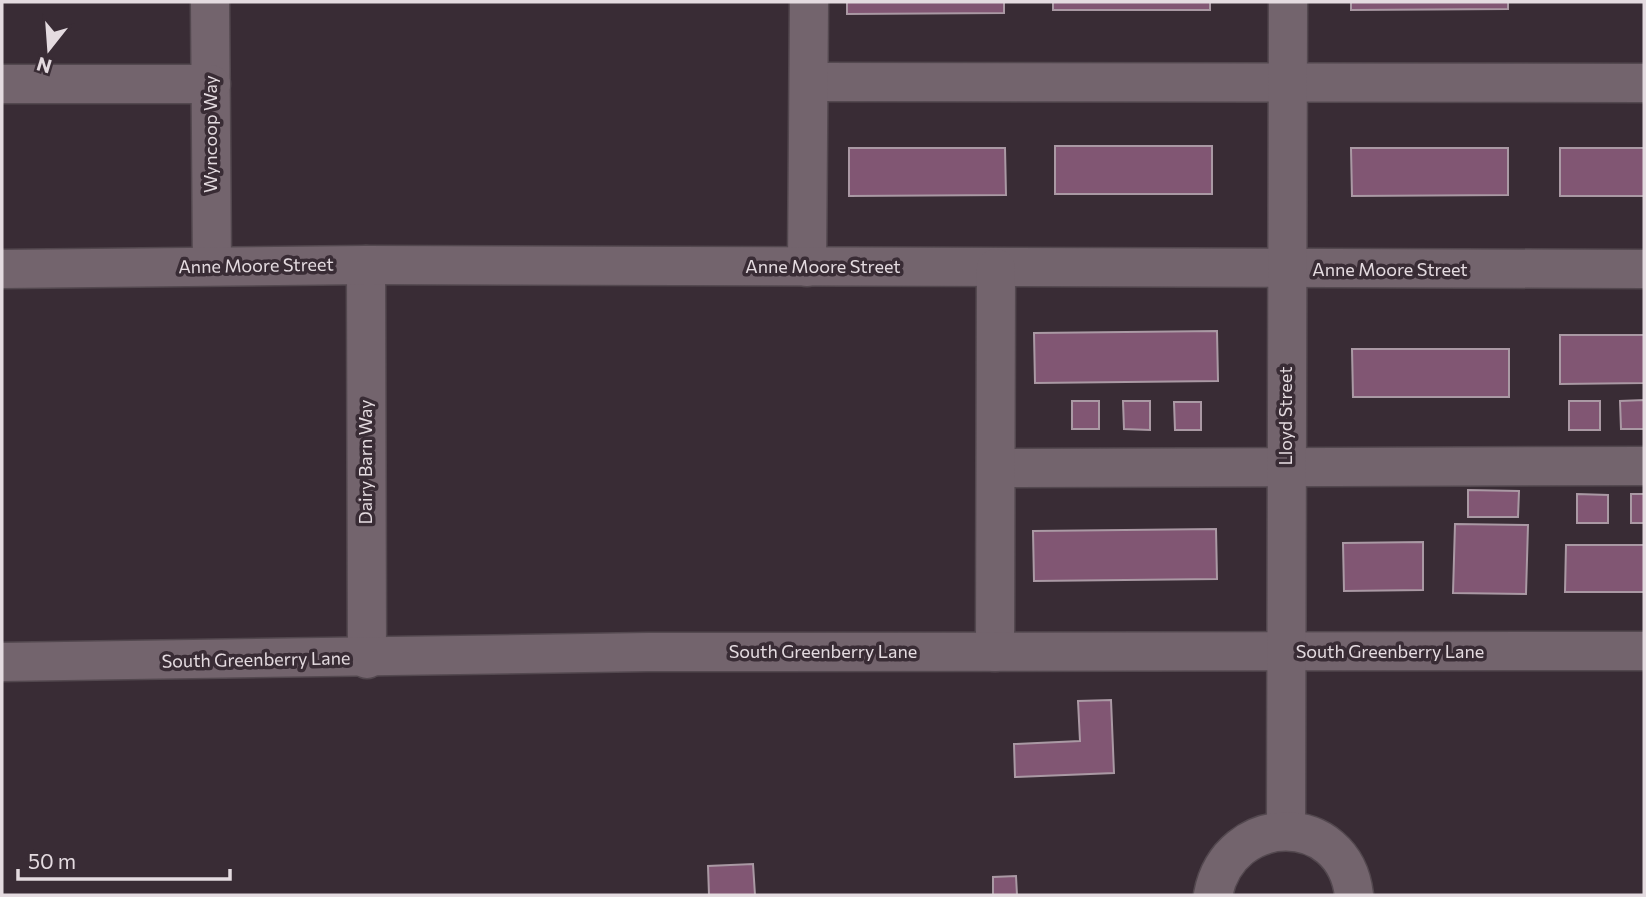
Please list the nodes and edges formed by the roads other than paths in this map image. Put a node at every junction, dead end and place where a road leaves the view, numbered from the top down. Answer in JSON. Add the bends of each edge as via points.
{"nodes":[{"id":1,"x":210,"y":2,"type":"edge"},
{"id":2,"x":809,"y":2,"type":"edge"},
{"id":3,"x":1287,"y":2,"type":"edge"},
{"id":4,"x":809,"y":82,"type":"junction"},
{"id":5,"x":1287,"y":83,"type":"junction"},
{"id":6,"x":1644,"y":83,"type":"edge"},
{"id":7,"x":2,"y":84,"type":"edge"},
{"id":8,"x":211,"y":84,"type":"junction"},
{"id":9,"x":366,"y":265,"type":"junction"},
{"id":10,"x":212,"y":266,"type":"junction"},
{"id":11,"x":807,"y":267,"type":"junction"},
{"id":12,"x":996,"y":268,"type":"junction"},
{"id":13,"x":2,"y":269,"type":"edge"},
{"id":14,"x":1644,"y":269,"type":"edge"},
{"id":15,"x":1287,"y":270,"type":"junction"},
{"id":16,"x":1644,"y":466,"type":"edge"},
{"id":17,"x":996,"y":468,"type":"junction"},
{"id":18,"x":1286,"y":468,"type":"junction"},
{"id":19,"x":1644,"y":651,"type":"edge"},
{"id":20,"x":996,"y":652,"type":"junction"},
{"id":21,"x":1286,"y":652,"type":"junction"},
{"id":22,"x":367,"y":659,"type":"junction"},
{"id":23,"x":2,"y":662,"type":"edge"},
{"id":24,"x":1286,"y":831,"type":"junction"},
{"id":25,"x":1213,"y":895,"type":"edge"},
{"id":26,"x":1354,"y":895,"type":"edge"}],
"edges":[{"from":1,"to":8,"type":"street","name":"Wyncoop Way"},
{"from":2,"to":4,"type":"street"},
{"from":3,"to":5,"type":"street","name":"Lloyd Street"},
{"from":4,"to":5,"type":"street"},
{"from":4,"to":11,"type":"street"},
{"from":5,"to":6,"type":"street"},
{"from":5,"to":15,"type":"street","name":"Lloyd Street"},
{"from":7,"to":8,"type":"street"},
{"from":8,"to":10,"type":"street","name":"Wyncoop Way"},
{"from":9,"to":10,"type":"street","name":"Anne Moore Street"},
{"from":9,"to":11,"type":"street","name":"Anne Moore Street"},
{"from":9,"to":22,"type":"street","name":"Dairy Barn Way"},
{"from":10,"to":13,"type":"street","name":"Anne Moore Street"},
{"from":11,"to":12,"type":"street","name":"Anne Moore Street"},
{"from":12,"to":15,"type":"street","name":"Anne Moore Street"},
{"from":12,"to":17,"type":"street"},
{"from":14,"to":15,"type":"street","name":"Anne Moore Street"},
{"from":15,"to":18,"type":"street","name":"Lloyd Street"},
{"from":16,"to":18,"type":"street"},
{"from":17,"to":18,"type":"street"},
{"from":17,"to":20,"type":"street"},
{"from":18,"to":21,"type":"street","name":"Lloyd Street"},
{"from":19,"to":21,"type":"street","name":"South Greenberry Lane"},
{"from":20,"to":21,"type":"street","name":"South Greenberry Lane"},
{"from":20,"to":22,"type":"street","name":"South Greenberry Lane","via":[[648,652]]},
{"from":21,"to":24,"type":"street","name":"Lloyd Street"},
{"from":22,"to":23,"type":"street","name":"South Greenberry Lane"},
{"from":24,"to":25,"type":"street","via":[[1243,843],[1216,878]]},
{"from":24,"to":26,"type":"street","via":[[1327,845],[1343,862]]}]}
